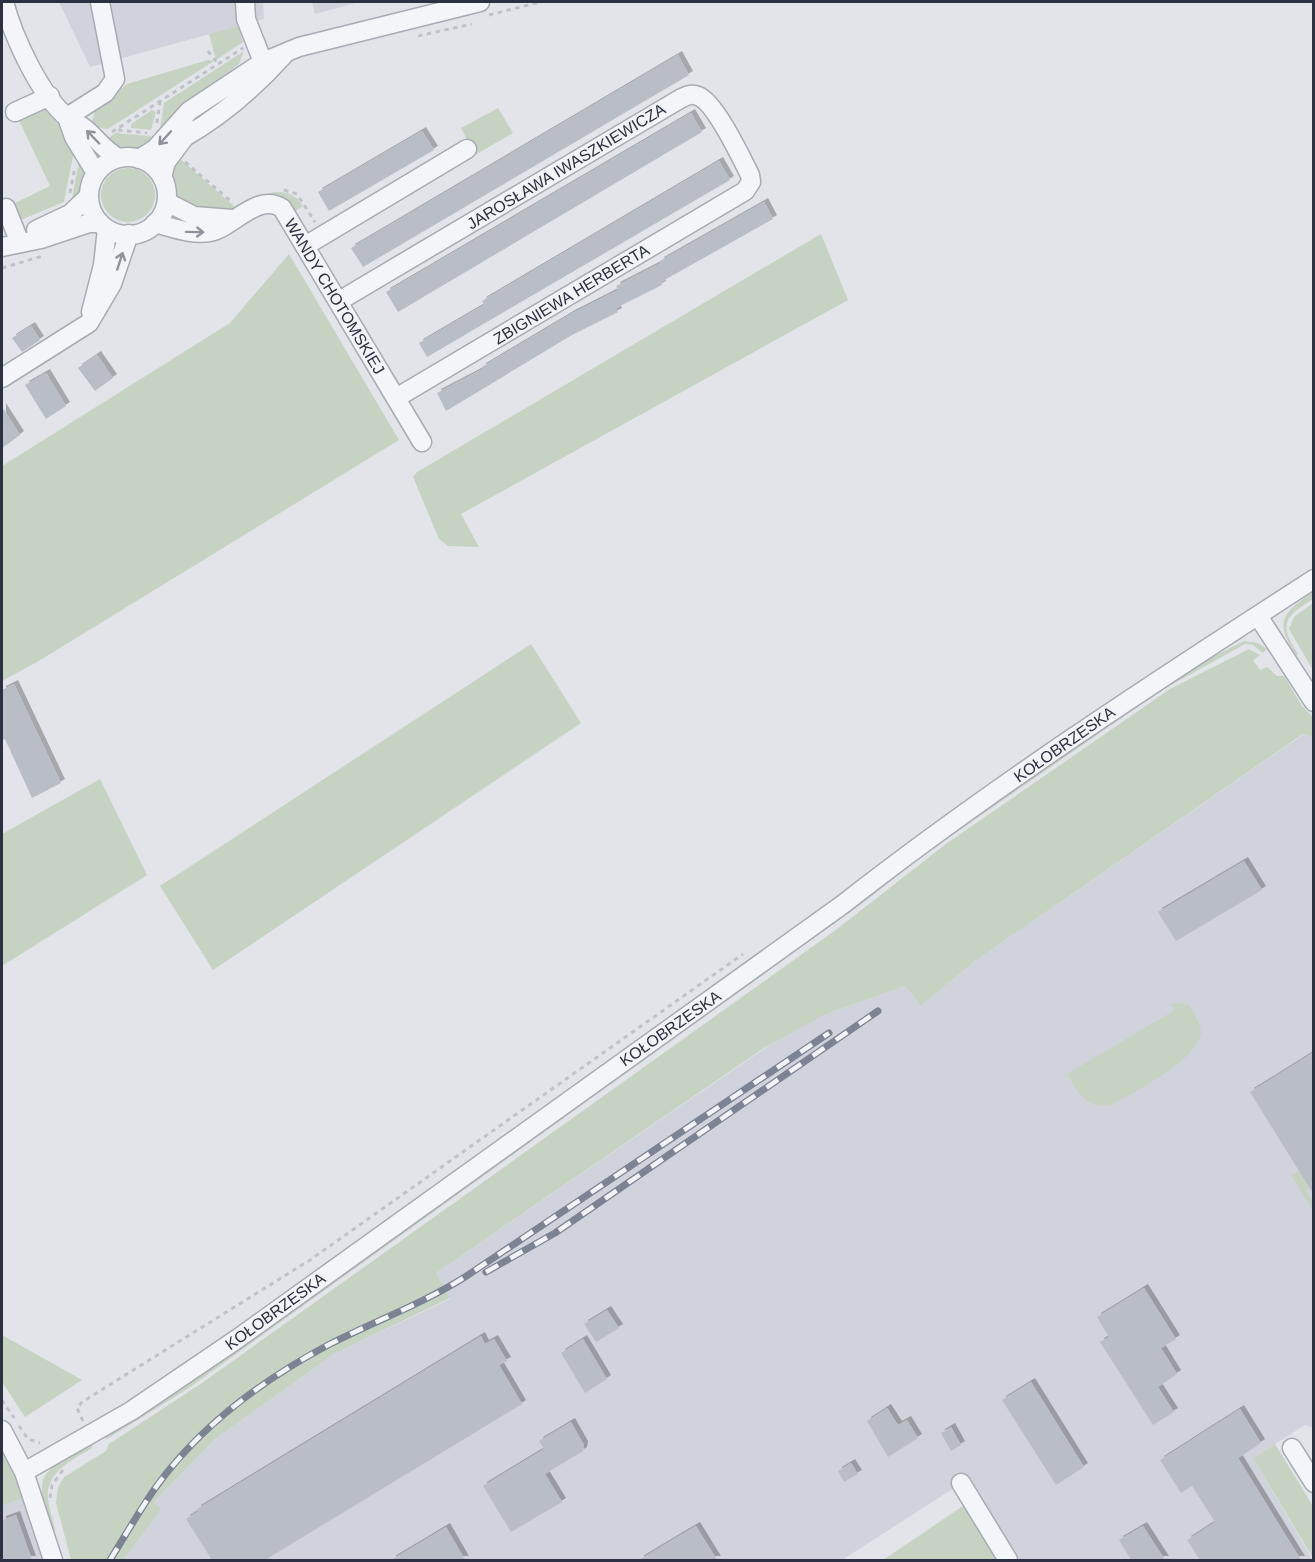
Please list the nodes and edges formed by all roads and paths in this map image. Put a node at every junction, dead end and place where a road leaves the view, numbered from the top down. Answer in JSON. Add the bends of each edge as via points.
{"nodes":[{"id":1,"x":4,"y":2,"type":"edge"},
{"id":2,"x":100,"y":2,"type":"edge"},
{"id":3,"x":245,"y":2,"type":"edge"},
{"id":4,"x":540,"y":2,"type":"edge"},
{"id":5,"x":482,"y":9,"type":"edge"},
{"id":6,"x":472,"y":24,"type":"dead end"},
{"id":7,"x":417,"y":36,"type":"dead end"},
{"id":8,"x":208,"y":51,"type":"dead end"},
{"id":9,"x":288,"y":51,"type":"junction"},
{"id":10,"x":263,"y":62,"type":"junction"},
{"id":11,"x":218,"y":64,"type":"dead end"},
{"id":12,"x":221,"y":89,"type":"junction"},
{"id":13,"x":50,"y":96,"type":"junction"},
{"id":14,"x":160,"y":101,"type":"dead end"},
{"id":15,"x":15,"y":112,"type":"dead end"},
{"id":16,"x":67,"y":117,"type":"junction"},
{"id":17,"x":116,"y":130,"type":"dead end"},
{"id":18,"x":183,"y":138,"type":"junction"},
{"id":19,"x":467,"y":149,"type":"dead end"},
{"id":20,"x":119,"y":158,"type":"junction"},
{"id":21,"x":139,"y":159,"type":"junction"},
{"id":22,"x":96,"y":173,"type":"junction"},
{"id":23,"x":162,"y":177,"type":"junction"},
{"id":24,"x":745,"y":191,"type":"joint"},
{"id":25,"x":89,"y":196,"type":"junction"},
{"id":26,"x":167,"y":202,"type":"junction"},
{"id":27,"x":6,"y":208,"type":"dead end"},
{"id":28,"x":233,"y":219,"type":"junction"},
{"id":29,"x":155,"y":223,"type":"junction"},
{"id":30,"x":104,"y":226,"type":"junction"},
{"id":31,"x":129,"y":234,"type":"junction"},
{"id":32,"x":20,"y":243,"type":"junction"},
{"id":33,"x":306,"y":246,"type":"junction"},
{"id":34,"x":2,"y":248,"type":"edge"},
{"id":35,"x":339,"y":301,"type":"junction"},
{"id":36,"x":88,"y":323,"type":"junction"},
{"id":37,"x":2,"y":378,"type":"edge"},
{"id":38,"x":396,"y":398,"type":"junction"},
{"id":39,"x":422,"y":442,"type":"dead end"},
{"id":40,"x":1314,"y":579,"type":"edge"},
{"id":41,"x":1258,"y":616,"type":"junction"},
{"id":42,"x":1314,"y":702,"type":"edge"},
{"id":43,"x":752,"y":948,"type":"dead end"},
{"id":44,"x":2,"y":1400,"type":"edge"},
{"id":45,"x":83,"y":1420,"type":"junction"},
{"id":46,"x":74,"y":1425,"type":"dead end"},
{"id":47,"x":86,"y":1425,"type":"dead end"},
{"id":48,"x":2,"y":1430,"type":"edge"},
{"id":49,"x":47,"y":1441,"type":"dead end"},
{"id":50,"x":1292,"y":1448,"type":"dead end"},
{"id":51,"x":65,"y":1468,"type":"dead end"},
{"id":52,"x":24,"y":1472,"type":"junction"},
{"id":53,"x":961,"y":1483,"type":"dead end"},
{"id":54,"x":1314,"y":1483,"type":"edge"},
{"id":55,"x":50,"y":1504,"type":"dead end"},
{"id":56,"x":52,"y":1560,"type":"edge"},
{"id":57,"x":1008,"y":1560,"type":"edge"}],
"edges":[{"from":1,"to":13,"type":"street","via":[[33,69]]},
{"from":2,"to":16,"type":"street","via":[[115,79],[105,93]]},
{"from":3,"to":10,"type":"street","via":[[246,19]]},
{"from":4,"to":5,"type":"path"},
{"from":5,"to":9,"type":"street"},
{"from":6,"to":7,"type":"path"},
{"from":8,"to":11,"type":"path"},
{"from":9,"to":10,"type":"street"},
{"from":9,"to":18,"type":"street","via":[[256,86],[212,122]]},
{"from":10,"to":12,"type":"street"},
{"from":12,"to":18,"type":"street"},
{"from":12,"to":21,"type":"street","one_way":true,"via":[[189,111],[155,149]]},
{"from":13,"to":15,"type":"street"},
{"from":13,"to":16,"type":"street"},
{"from":14,"to":17,"type":"path","via":[[155,134]]},
{"from":20,"to":16,"type":"street","one_way":true},
{"from":16,"to":22,"type":"street"},
{"from":18,"to":23,"type":"street","via":[[166,162]]},
{"from":19,"to":33,"type":"street"},
{"from":20,"to":21,"type":"street"},
{"from":20,"to":22,"type":"street"},
{"from":21,"to":23,"type":"street","via":[[148,162]]},
{"from":22,"to":25,"type":"street"},
{"from":23,"to":26,"type":"street"},
{"from":24,"to":35,"type":"street","name":"JAROSŁAWA IWASZKIEWICZA","via":[[751,183],[744,162],[708,102],[692,94]]},
{"from":24,"to":38,"type":"street","name":"ZBIGNIEWA HERBERTA"},
{"from":25,"to":30,"type":"street","via":[[92,212]]},
{"from":25,"to":32,"type":"street","via":[[70,214],[37,229]]},
{"from":26,"to":28,"type":"street","via":[[194,216]]},
{"from":26,"to":29,"type":"street"},
{"from":27,"to":32,"type":"street"},
{"from":29,"to":28,"type":"street","one_way":true,"via":[[197,233],[221,229]]},
{"from":28,"to":33,"type":"street","name":"WANDY CHOTOMSKIEJ","via":[[267,204],[282,208]]},
{"from":29,"to":31,"type":"street","via":[[142,232]]},
{"from":30,"to":31,"type":"street"},
{"from":30,"to":32,"type":"street","via":[[89,223]]},
{"from":30,"to":36,"type":"street","via":[[103,265]]},
{"from":36,"to":31,"type":"street","one_way":true,"via":[[112,284]]},
{"from":32,"to":34,"type":"street"},
{"from":33,"to":35,"type":"street","name":"WANDY CHOTOMSKIEJ"},
{"from":35,"to":38,"type":"street","name":"WANDY CHOTOMSKIEJ"},
{"from":36,"to":37,"type":"street"},
{"from":38,"to":39,"type":"street","name":"WANDY CHOTOMSKIEJ"},
{"from":40,"to":41,"type":"street","name":"KOŁOBRZESKA"},
{"from":41,"to":42,"type":"street"},
{"from":41,"to":52,"type":"street","name":"KOŁOBRZESKA","via":[[1170,671],[934,834],[832,912],[237,1339],[131,1411]]},
{"from":43,"to":45,"type":"path","via":[[310,1260],[82,1402],[77,1408]]},
{"from":44,"to":49,"type":"path","via":[[23,1435],[32,1441]]},
{"from":45,"to":46,"type":"path"},
{"from":45,"to":47,"type":"path"},
{"from":48,"to":52,"type":"street"},
{"from":50,"to":54,"type":"street"},
{"from":51,"to":55,"type":"path","via":[[52,1485]]},
{"from":52,"to":56,"type":"street"},
{"from":53,"to":57,"type":"street"}]}
